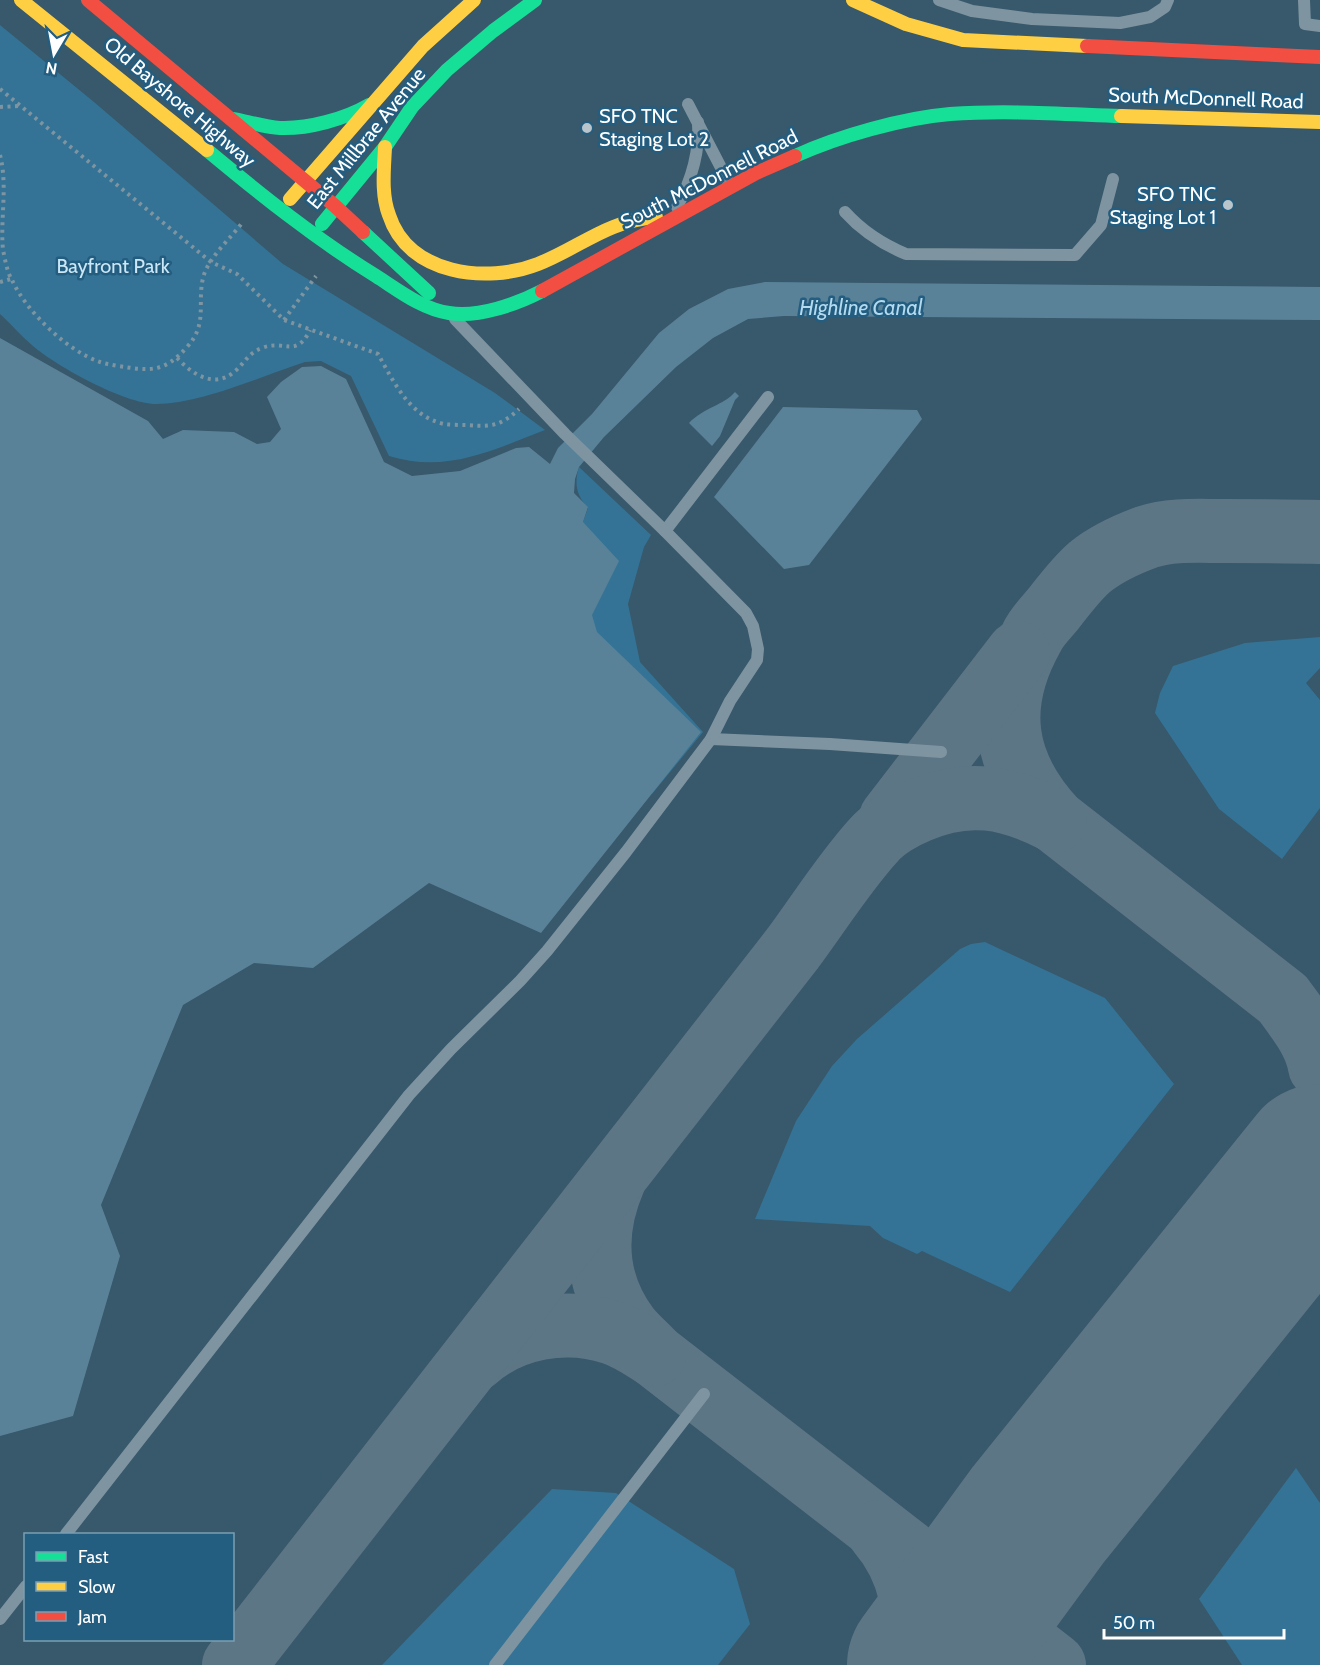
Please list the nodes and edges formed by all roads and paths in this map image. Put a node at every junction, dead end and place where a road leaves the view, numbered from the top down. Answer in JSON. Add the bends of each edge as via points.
{"nodes":[{"id":1,"x":21,"y":0,"type":"edge"},
{"id":2,"x":88,"y":0,"type":"edge"},
{"id":3,"x":474,"y":0,"type":"edge"},
{"id":4,"x":520,"y":0,"type":"edge"},
{"id":5,"x":535,"y":0,"type":"edge"},
{"id":6,"x":853,"y":0,"type":"edge"},
{"id":7,"x":939,"y":0,"type":"edge"},
{"id":8,"x":1168,"y":0,"type":"edge"},
{"id":9,"x":1304,"y":0,"type":"edge"},
{"id":10,"x":1320,"y":26,"type":"edge"},
{"id":11,"x":493,"y":31,"type":"junction"},
{"id":12,"x":1320,"y":57,"type":"edge"},
{"id":13,"x":0,"y":89,"type":"edge"},
{"id":14,"x":200,"y":95,"type":"junction"},
{"id":15,"x":378,"y":99,"type":"junction"},
{"id":16,"x":688,"y":104,"type":"dead end"},
{"id":17,"x":21,"y":106,"type":"junction"},
{"id":18,"x":0,"y":107,"type":"edge"},
{"id":19,"x":698,"y":122,"type":"junction"},
{"id":20,"x":1320,"y":122,"type":"edge"},
{"id":21,"x":385,"y":147,"type":"junction"},
{"id":22,"x":0,"y":154,"type":"edge"},
{"id":23,"x":1113,"y":179,"type":"dead end"},
{"id":24,"x":304,"y":182,"type":"junction"},
{"id":25,"x":730,"y":186,"type":"junction"},
{"id":26,"x":335,"y":206,"type":"junction"},
{"id":27,"x":282,"y":210,"type":"junction"},
{"id":28,"x":845,"y":212,"type":"dead end"},
{"id":29,"x":671,"y":218,"type":"junction"},
{"id":30,"x":242,"y":223,"type":"dead end"},
{"id":31,"x":313,"y":235,"type":"junction"},
{"id":32,"x":211,"y":262,"type":"junction"},
{"id":33,"x":316,"y":276,"type":"dead end"},
{"id":34,"x":11,"y":279,"type":"junction"},
{"id":35,"x":0,"y":282,"type":"edge"},
{"id":36,"x":450,"y":313,"type":"junction"},
{"id":37,"x":284,"y":320,"type":"junction"},
{"id":38,"x":310,"y":330,"type":"junction"},
{"id":39,"x":177,"y":358,"type":"junction"},
{"id":40,"x":768,"y":397,"type":"dead end"},
{"id":41,"x":520,"y":409,"type":"dead end"},
{"id":42,"x":665,"y":531,"type":"junction"},
{"id":43,"x":711,"y":739,"type":"junction"},
{"id":44,"x":941,"y":752,"type":"dead end"},
{"id":45,"x":704,"y":1394,"type":"dead end"},
{"id":46,"x":67,"y":1533,"type":"edge"},
{"id":47,"x":24,"y":1589,"type":"edge"},
{"id":48,"x":0,"y":1619,"type":"edge"},
{"id":49,"x":495,"y":1665,"type":"edge"}],
"edges":[{"from":1,"to":27,"type":"main road","name":"Old Bayshore Highway"},
{"from":2,"to":14,"type":"main road","name":"Old Bayshore Highway"},
{"from":3,"to":15,"type":"main road","name":"East Millbrae Avenue","via":[[423,46]]},
{"from":4,"to":11,"type":"main road"},
{"from":5,"to":11,"type":"main road","name":"East Millbrae Avenue"},
{"from":6,"to":12,"type":"main road","via":[[905,24],[963,40]]},
{"from":7,"to":8,"type":"lane","via":[[972,11],[1032,19],[1120,23],[1150,17],[1165,7]]},
{"from":9,"to":10,"type":"lane","via":[[1305,24]]},
{"from":11,"to":21,"type":"main road","name":"East Millbrae Avenue","via":[[419,99]]},
{"from":13,"to":17,"type":"path"},
{"from":14,"to":15,"type":"main road","via":[[233,119],[280,128],[352,115]]},
{"from":14,"to":24,"type":"main road","name":"Old Bayshore Highway"},
{"from":15,"to":24,"type":"main road","name":"East Millbrae Avenue"},
{"from":16,"to":19,"type":"lane"},
{"from":17,"to":18,"type":"path"},
{"from":17,"to":32,"type":"path"},
{"from":19,"to":25,"type":"lane"},
{"from":19,"to":29,"type":"lane","via":[[693,168]]},
{"from":20,"to":25,"type":"main road","name":"South McDonnell Road","via":[[1041,112],[950,114],[845,136]]},
{"from":21,"to":26,"type":"main road","name":"East Millbrae Avenue"},
{"from":21,"to":29,"type":"main road","via":[[385,200],[391,222],[402,240],[426,259],[456,273],[483,276],[537,265],[607,227],[638,218]]},
{"from":22,"to":34,"type":"path","via":[[3,248]]},
{"from":23,"to":28,"type":"lane","via":[[1101,225],[1075,255],[906,254],[868,234]]},
{"from":24,"to":26,"type":"main road","name":"Old Bayshore Highway"},
{"from":24,"to":27,"type":"main road","name":"East Millbrae Avenue"},
{"from":25,"to":29,"type":"main road","name":"South McDonnell Road"},
{"from":26,"to":31,"type":"main road","name":"East Millbrae Avenue"},
{"from":26,"to":36,"type":"main road"},
{"from":27,"to":31,"type":"main road","name":"Old Bayshore Highway"},
{"from":29,"to":36,"type":"main road","name":"South McDonnell Road","via":[[532,296],[486,310]]},
{"from":30,"to":32,"type":"path"},
{"from":31,"to":36,"type":"main road","name":"South McDonnell Road","via":[[414,300]]},
{"from":32,"to":37,"type":"path","via":[[237,274]]},
{"from":32,"to":39,"type":"path","via":[[203,277],[198,332]]},
{"from":33,"to":37,"type":"path"},
{"from":34,"to":35,"type":"path"},
{"from":34,"to":39,"type":"path","via":[[28,307],[46,325],[100,362],[149,371]]},
{"from":36,"to":42,"type":"lane","via":[[565,434]]},
{"from":37,"to":38,"type":"path"},
{"from":38,"to":39,"type":"path","via":[[296,347],[266,346],[245,358],[233,373],[215,380],[193,373]]},
{"from":38,"to":41,"type":"path","via":[[378,354],[410,404],[444,424],[488,426],[506,421]]},
{"from":40,"to":42,"type":"lane"},
{"from":42,"to":43,"type":"lane","via":[[746,614],[757,638],[757,660]]},
{"from":43,"to":44,"type":"lane"},
{"from":43,"to":46,"type":"lane","via":[[547,951],[409,1095]]},
{"from":45,"to":49,"type":"lane"},
{"from":47,"to":48,"type":"lane"}]}
